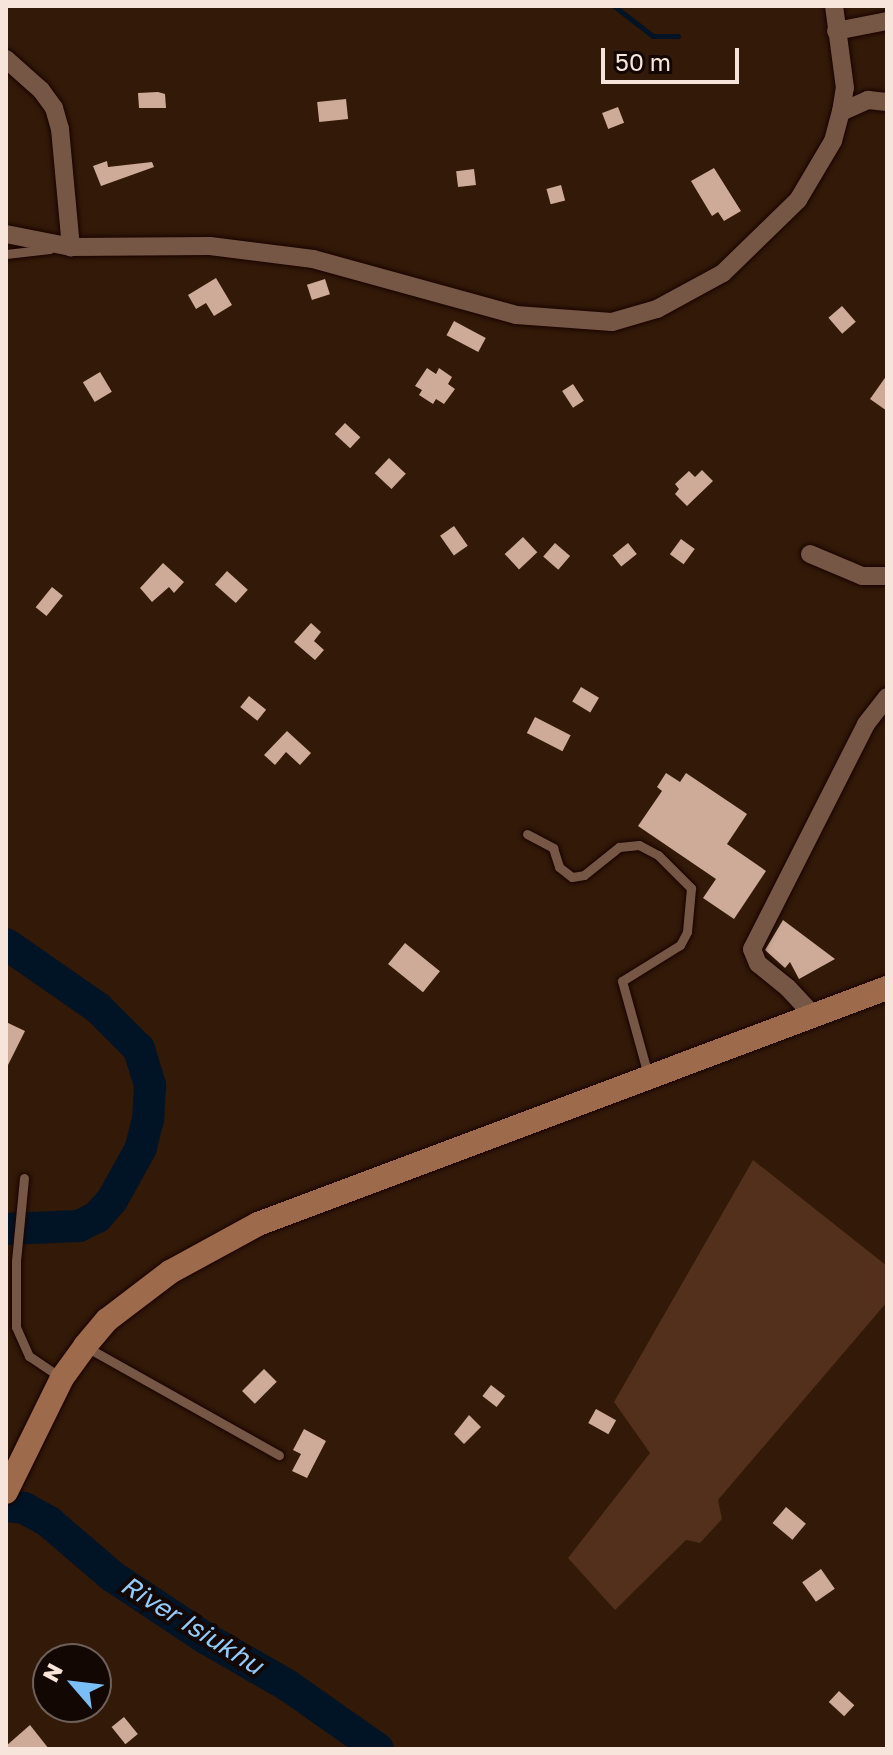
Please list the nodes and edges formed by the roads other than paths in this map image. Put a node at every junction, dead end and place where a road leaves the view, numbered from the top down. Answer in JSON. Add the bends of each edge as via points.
{"nodes":[{"id":1,"x":834,"y":6,"type":"edge"},
{"id":2,"x":887,"y":21,"type":"edge"},
{"id":3,"x":836,"y":31,"type":"junction"},
{"id":4,"x":6,"y":59,"type":"edge"},
{"id":5,"x":887,"y":102,"type":"edge"},
{"id":6,"x":841,"y":112,"type":"junction"},
{"id":7,"x":6,"y":234,"type":"edge"},
{"id":8,"x":71,"y":247,"type":"junction"},
{"id":9,"x":6,"y":254,"type":"edge"},
{"id":10,"x":810,"y":554,"type":"dead end"},
{"id":11,"x":887,"y":576,"type":"edge"},
{"id":12,"x":887,"y":697,"type":"edge"},
{"id":13,"x":527,"y":834,"type":"dead end"},
{"id":14,"x":887,"y":988,"type":"edge"},
{"id":15,"x":815,"y":1017,"type":"junction"},
{"id":16,"x":648,"y":1078,"type":"junction"},
{"id":17,"x":24,"y":1178,"type":"dead end"},
{"id":18,"x":85,"y":1346,"type":"junction"},
{"id":19,"x":62,"y":1378,"type":"junction"},
{"id":20,"x":279,"y":1455,"type":"dead end"},
{"id":21,"x":11,"y":1482,"type":"edge"}],
"edges":[{"from":1,"to":3,"type":"street"},
{"from":2,"to":3,"type":"street"},
{"from":3,"to":6,"type":"street","via":[[845,88]]},
{"from":4,"to":8,"type":"street","via":[[54,108]]},
{"from":5,"to":6,"type":"street","via":[[868,100]]},
{"from":6,"to":8,"type":"street","via":[[833,141],[798,200],[723,273],[657,309],[612,322],[516,315],[313,259],[210,246]]},
{"from":7,"to":8,"type":"street"},
{"from":8,"to":9,"type":"lane"},
{"from":10,"to":11,"type":"street","via":[[862,576]]},
{"from":12,"to":15,"type":"street","via":[[866,724],[752,949],[758,964]]},
{"from":13,"to":16,"type":"lane","via":[[553,848],[559,867],[572,877],[584,875],[619,847],[639,845],[658,855],[691,888],[687,932],[680,945],[622,981]]},
{"from":14,"to":15,"type":"main road"},
{"from":15,"to":16,"type":"main road"},
{"from":16,"to":18,"type":"main road","via":[[258,1224],[170,1272],[107,1320]]},
{"from":17,"to":19,"type":"lane","via":[[16,1327],[29,1356]]},
{"from":18,"to":19,"type":"main road"},
{"from":18,"to":20,"type":"lane"},
{"from":19,"to":21,"type":"main road"}]}
